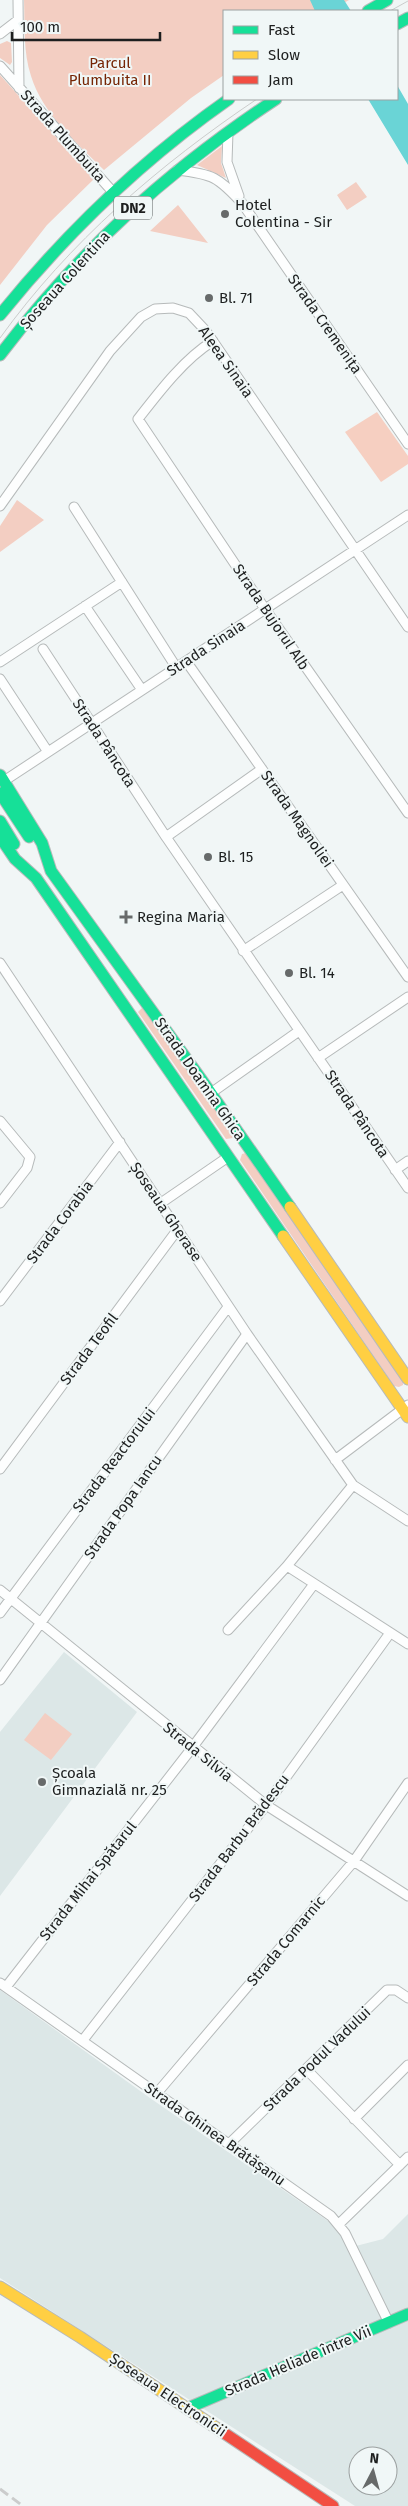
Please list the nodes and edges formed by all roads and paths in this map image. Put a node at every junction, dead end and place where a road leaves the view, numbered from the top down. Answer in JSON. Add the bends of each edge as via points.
{"nodes":[{"id":1,"x":18,"y":0,"type":"edge"},
{"id":2,"x":387,"y":0,"type":"edge"},
{"id":3,"x":371,"y":10,"type":"edge"},
{"id":4,"x":18,"y":20,"type":"junction"},
{"id":5,"x":0,"y":34,"type":"edge"},
{"id":6,"x":0,"y":66,"type":"edge"},
{"id":7,"x":19,"y":88,"type":"junction"},
{"id":8,"x":228,"y":100,"type":"edge"},
{"id":9,"x":275,"y":100,"type":"edge"},
{"id":10,"x":228,"y":132,"type":"junction"},
{"id":11,"x":177,"y":170,"type":"junction"},
{"id":12,"x":112,"y":190,"type":"junction"},
{"id":13,"x":242,"y":203,"type":"junction"},
{"id":14,"x":0,"y":315,"type":"edge"},
{"id":15,"x":213,"y":341,"type":"junction"},
{"id":16,"x":0,"y":355,"type":"edge"},
{"id":17,"x":408,"y":444,"type":"edge"},
{"id":18,"x":0,"y":506,"type":"edge"},
{"id":19,"x":74,"y":507,"type":"dead end"},
{"id":20,"x":408,"y":515,"type":"edge"},
{"id":21,"x":356,"y":550,"type":"junction"},
{"id":22,"x":122,"y":582,"type":"junction"},
{"id":23,"x":85,"y":606,"type":"junction"},
{"id":24,"x":265,"y":609,"type":"junction"},
{"id":25,"x":408,"y":627,"type":"edge"},
{"id":26,"x":43,"y":649,"type":"dead end"},
{"id":27,"x":186,"y":661,"type":"junction"},
{"id":28,"x":0,"y":662,"type":"edge"},
{"id":29,"x":176,"y":667,"type":"junction"},
{"id":30,"x":0,"y":680,"type":"edge"},
{"id":31,"x":142,"y":690,"type":"junction"},
{"id":32,"x":91,"y":724,"type":"junction"},
{"id":33,"x":48,"y":752,"type":"junction"},
{"id":34,"x":262,"y":769,"type":"junction"},
{"id":35,"x":2,"y":778,"type":"edge"},
{"id":36,"x":0,"y":793,"type":"edge"},
{"id":37,"x":408,"y":812,"type":"edge"},
{"id":38,"x":0,"y":821,"type":"edge"},
{"id":39,"x":0,"y":837,"type":"edge"},
{"id":40,"x":166,"y":837,"type":"junction"},
{"id":41,"x":51,"y":871,"type":"junction"},
{"id":42,"x":36,"y":878,"type":"junction"},
{"id":43,"x":343,"y":885,"type":"junction"},
{"id":44,"x":243,"y":951,"type":"junction"},
{"id":45,"x":0,"y":963,"type":"edge"},
{"id":46,"x":408,"y":977,"type":"edge"},
{"id":47,"x":408,"y":997,"type":"edge"},
{"id":48,"x":299,"y":1031,"type":"junction"},
{"id":49,"x":318,"y":1058,"type":"junction"},
{"id":50,"x":211,"y":1093,"type":"junction"},
{"id":51,"x":0,"y":1121,"type":"edge"},
{"id":52,"x":120,"y":1142,"type":"junction"},
{"id":53,"x":228,"y":1157,"type":"junction"},
{"id":54,"x":408,"y":1161,"type":"edge"},
{"id":55,"x":395,"y":1170,"type":"junction"},
{"id":56,"x":408,"y":1188,"type":"edge"},
{"id":57,"x":0,"y":1203,"type":"edge"},
{"id":58,"x":162,"y":1203,"type":"junction"},
{"id":59,"x":178,"y":1229,"type":"junction"},
{"id":60,"x":0,"y":1302,"type":"edge"},
{"id":61,"x":228,"y":1307,"type":"junction"},
{"id":62,"x":246,"y":1334,"type":"junction"},
{"id":63,"x":408,"y":1379,"type":"edge"},
{"id":64,"x":406,"y":1410,"type":"edge"},
{"id":65,"x":335,"y":1460,"type":"junction"},
{"id":66,"x":0,"y":1469,"type":"edge"},
{"id":67,"x":353,"y":1485,"type":"junction"},
{"id":68,"x":408,"y":1521,"type":"edge"},
{"id":69,"x":287,"y":1566,"type":"junction"},
{"id":70,"x":314,"y":1584,"type":"junction"},
{"id":71,"x":0,"y":1590,"type":"edge"},
{"id":72,"x":10,"y":1599,"type":"junction"},
{"id":73,"x":0,"y":1613,"type":"edge"},
{"id":74,"x":41,"y":1623,"type":"junction"},
{"id":75,"x":228,"y":1630,"type":"dead end"},
{"id":76,"x":390,"y":1633,"type":"junction"},
{"id":77,"x":408,"y":1644,"type":"edge"},
{"id":78,"x":0,"y":1680,"type":"edge"},
{"id":79,"x":192,"y":1748,"type":"junction"},
{"id":80,"x":408,"y":1784,"type":"edge"},
{"id":81,"x":266,"y":1805,"type":"junction"},
{"id":82,"x":354,"y":1860,"type":"junction"},
{"id":83,"x":408,"y":1896,"type":"edge"},
{"id":84,"x":3,"y":1985,"type":"edge"},
{"id":85,"x":408,"y":1998,"type":"edge"},
{"id":86,"x":83,"y":2040,"type":"junction"},
{"id":87,"x":408,"y":2065,"type":"edge"},
{"id":88,"x":307,"y":2070,"type":"junction"},
{"id":89,"x":157,"y":2093,"type":"junction"},
{"id":90,"x":354,"y":2119,"type":"junction"},
{"id":91,"x":229,"y":2144,"type":"junction"},
{"id":92,"x":408,"y":2157,"type":"edge"},
{"id":93,"x":400,"y":2165,"type":"junction"},
{"id":94,"x":339,"y":2224,"type":"junction"},
{"id":95,"x":0,"y":2287,"type":"edge"},
{"id":96,"x":408,"y":2314,"type":"edge"},
{"id":97,"x":389,"y":2323,"type":"junction"},
{"id":98,"x":188,"y":2408,"type":"junction"},
{"id":99,"x":333,"y":2506,"type":"edge"}],
"edges":[{"from":1,"to":4,"type":"street","name":"Strada Plumbuita"},
{"from":2,"to":3,"type":"main road"},
{"from":4,"to":5,"type":"street"},
{"from":4,"to":7,"type":"street","name":"Strada Plumbuita"},
{"from":6,"to":7,"type":"street"},
{"from":7,"to":12,"type":"street","name":"Strada Plumbuita"},
{"from":8,"to":12,"type":"main road","name":"Șoseaua Colentina","number":"DN2","via":[[163,147]]},
{"from":9,"to":10,"type":"main road","name":"Șoseaua Colentina","number":"DN2"},
{"from":10,"to":11,"type":"main road","name":"Șoseaua Colentina","number":"DN2"},
{"from":10,"to":13,"type":"street","name":"Strada Cremenița","via":[[227,162]]},
{"from":11,"to":13,"type":"street","name":"Strada Cremenița","via":[[215,177]]},
{"from":11,"to":16,"type":"main road","name":"Șoseaua Colentina","number":"DN2","via":[[84,255]]},
{"from":12,"to":14,"type":"main road","name":"Șoseaua Colentina","number":"DN2"},
{"from":13,"to":17,"type":"street","name":"Strada Cremenița"},
{"from":15,"to":18,"type":"street","name":"Aleea Sinaia","via":[[196,319],[182,310],[155,309],[141,317],[110,351]]},
{"from":15,"to":21,"type":"street","name":"Aleea Sinaia"},
{"from":15,"to":24,"type":"street","name":"Strada Bujorul Alb","via":[[180,370],[138,419]]},
{"from":19,"to":22,"type":"street"},
{"from":20,"to":21,"type":"street","name":"Strada Sinaia"},
{"from":21,"to":24,"type":"street","name":"Strada Sinaia"},
{"from":21,"to":25,"type":"street","name":"Aleea Sinaia"},
{"from":22,"to":23,"type":"street"},
{"from":22,"to":29,"type":"street"},
{"from":23,"to":28,"type":"street"},
{"from":23,"to":31,"type":"street"},
{"from":24,"to":27,"type":"street","name":"Strada Sinaia"},
{"from":24,"to":37,"type":"street","name":"Strada Bujorul Alb"},
{"from":26,"to":32,"type":"street","name":"Strada Pâncota"},
{"from":27,"to":29,"type":"street","name":"Strada Sinaia"},
{"from":27,"to":34,"type":"street","name":"Strada Magnoliei"},
{"from":29,"to":31,"type":"street","name":"Strada Sinaia"},
{"from":30,"to":33,"type":"street"},
{"from":31,"to":32,"type":"street","name":"Strada Sinaia"},
{"from":32,"to":33,"type":"street","name":"Strada Sinaia"},
{"from":32,"to":40,"type":"street","name":"Strada Pâncota"},
{"from":33,"to":35,"type":"street","name":"Strada Sinaia"},
{"from":34,"to":40,"type":"street"},
{"from":34,"to":43,"type":"street","name":"Strada Magnoliei"},
{"from":35,"to":41,"type":"main road","name":"Strada Doamna Ghica","via":[[42,843]]},
{"from":36,"to":41,"type":"main road"},
{"from":38,"to":42,"type":"main road"},
{"from":39,"to":42,"type":"main road","name":"Strada Doamna Ghica","via":[[15,859]]},
{"from":40,"to":44,"type":"street","name":"Strada Pâncota"},
{"from":41,"to":50,"type":"main road","name":"Strada Doamna Ghica"},
{"from":42,"to":53,"type":"main road","name":"Strada Doamna Ghica"},
{"from":43,"to":44,"type":"street"},
{"from":43,"to":46,"type":"street","name":"Strada Magnoliei"},
{"from":44,"to":48,"type":"street","name":"Strada Pâncota"},
{"from":45,"to":52,"type":"street","name":"Șoseaua Gherase"},
{"from":47,"to":49,"type":"street","name":"Strada Pâncota"},
{"from":48,"to":49,"type":"street","name":"Strada Pâncota"},
{"from":48,"to":50,"type":"street"},
{"from":49,"to":55,"type":"street","name":"Strada Pâncota"},
{"from":50,"to":63,"type":"main road","name":"Strada Doamna Ghica"},
{"from":51,"to":57,"type":"street","via":[[30,1156],[26,1168]]},
{"from":52,"to":58,"type":"street","name":"Șoseaua Gherase"},
{"from":52,"to":60,"type":"street","name":"Strada Corabia"},
{"from":53,"to":58,"type":"street"},
{"from":53,"to":64,"type":"main road","name":"Strada Doamna Ghica"},
{"from":54,"to":55,"type":"street","name":"Strada Pâncota"},
{"from":55,"to":56,"type":"street","name":"Strada Pâncota"},
{"from":58,"to":59,"type":"street","name":"Șoseaua Gherase"},
{"from":59,"to":61,"type":"street","name":"Șoseaua Gherase"},
{"from":59,"to":66,"type":"street","name":"Strada Teofil"},
{"from":61,"to":62,"type":"street","name":"Șoseaua Gherase"},
{"from":61,"to":72,"type":"street","name":"Strada Reactorului"},
{"from":62,"to":65,"type":"street","name":"Șoseaua Gherase"},
{"from":62,"to":74,"type":"street","name":"Strada Popa Iancu"},
{"from":64,"to":65,"type":"street"},
{"from":65,"to":67,"type":"street","name":"Șoseaua Gherase"},
{"from":67,"to":68,"type":"street","name":"Șoseaua Gherase"},
{"from":67,"to":69,"type":"street"},
{"from":69,"to":70,"type":"street"},
{"from":69,"to":75,"type":"street"},
{"from":70,"to":76,"type":"street"},
{"from":70,"to":79,"type":"street","name":"Strada Mihai Spătarul"},
{"from":71,"to":72,"type":"street","name":"Strada Silvia"},
{"from":72,"to":73,"type":"street","name":"Strada Reactorului"},
{"from":72,"to":74,"type":"street","name":"Strada Silvia"},
{"from":74,"to":78,"type":"street","name":"Strada Popa Iancu"},
{"from":74,"to":79,"type":"street","name":"Strada Silvia"},
{"from":76,"to":77,"type":"street"},
{"from":76,"to":81,"type":"street","name":"Strada Barbu Brădescu"},
{"from":79,"to":81,"type":"street","name":"Strada Silvia"},
{"from":79,"to":84,"type":"street","name":"Strada Mihai Spătarul"},
{"from":80,"to":82,"type":"street","name":"Strada Comarnic"},
{"from":81,"to":82,"type":"street","name":"Strada Silvia"},
{"from":81,"to":86,"type":"street","name":"Strada Barbu Brădescu"},
{"from":82,"to":83,"type":"street","name":"Strada Silvia"},
{"from":82,"to":89,"type":"street","name":"Strada Comarnic"},
{"from":84,"to":86,"type":"street","name":"Strada Ghinea Brătășanu"},
{"from":85,"to":88,"type":"street","name":"Strada Podul Vadului","via":[[396,1990],[388,1990]]},
{"from":86,"to":89,"type":"street","name":"Strada Ghinea Brătășanu"},
{"from":87,"to":90,"type":"street"},
{"from":88,"to":90,"type":"street"},
{"from":88,"to":91,"type":"street","name":"Strada Podul Vadului"},
{"from":89,"to":91,"type":"street","name":"Strada Ghinea Brătășanu"},
{"from":90,"to":93,"type":"street"},
{"from":91,"to":94,"type":"street","name":"Strada Ghinea Brătășanu"},
{"from":92,"to":93,"type":"street"},
{"from":93,"to":94,"type":"street"},
{"from":94,"to":97,"type":"street","name":"Strada Ghinea Brătășanu"},
{"from":95,"to":98,"type":"main road","name":"Șoseaua Electronicii"},
{"from":96,"to":97,"type":"main road","name":"Strada Heliade între Vii"},
{"from":97,"to":98,"type":"main road","name":"Strada Heliade între Vii"},
{"from":98,"to":99,"type":"main road","name":"Șoseaua Electronicii"}]}
